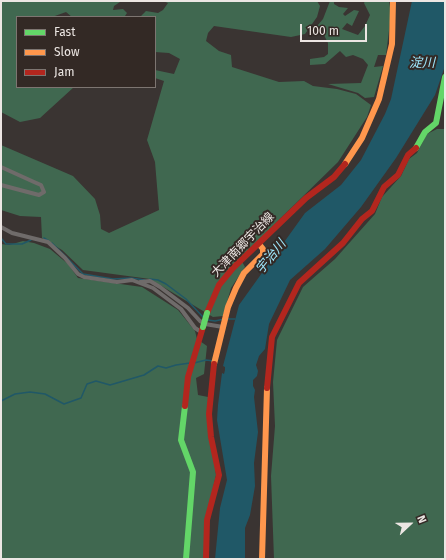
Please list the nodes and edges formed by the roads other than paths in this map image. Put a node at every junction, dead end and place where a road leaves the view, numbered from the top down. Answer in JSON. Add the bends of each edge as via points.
{"nodes":[{"id":1,"x":393,"y":1,"type":"edge"},
{"id":2,"x":445,"y":77,"type":"edge"},
{"id":3,"x":1,"y":167,"type":"edge"},
{"id":4,"x":1,"y":185,"type":"edge"},
{"id":5,"x":1,"y":227,"type":"edge"},
{"id":6,"x":259,"y":244,"type":"junction"},
{"id":7,"x":140,"y":282,"type":"junction"},
{"id":8,"x":224,"y":324,"type":"junction"},
{"id":9,"x":202,"y":330,"type":"junction"},
{"id":10,"x":186,"y":559,"type":"edge"},
{"id":11,"x":206,"y":559,"type":"edge"},
{"id":12,"x":262,"y":559,"type":"edge"}],
"edges":[{"from":1,"to":6,"type":"street","name":"大津南郷宇治線","via":[[394,30],[386,71],[379,99],[362,138],[334,177],[306,198]]},
{"from":2,"to":12,"type":"street","via":[[436,123],[425,132],[415,150],[408,155],[398,175],[384,187],[372,210],[343,243],[299,283],[272,337],[267,372]]},
{"from":3,"to":4,"type":"street","via":[[41,185],[44,192],[39,195]]},
{"from":5,"to":7,"type":"street","via":[[12,233],[48,242],[78,274],[84,277],[112,282]]},
{"from":6,"to":8,"type":"street","via":[[263,254],[244,273]]},
{"from":6,"to":9,"type":"street","name":"大津南郷宇治線","bridge":true,"via":[[219,285]]},
{"from":7,"to":8,"type":"street","via":[[150,281],[160,287],[188,308],[200,321],[209,325]]},
{"from":7,"to":9,"type":"street","via":[[153,288],[181,309],[195,328]]},
{"from":8,"to":11,"type":"street","via":[[214,365],[209,414],[210,437],[219,475],[208,514]]},
{"from":9,"to":10,"type":"street","name":"大津南郷宇治線","via":[[190,371],[181,440],[193,472]]}]}
